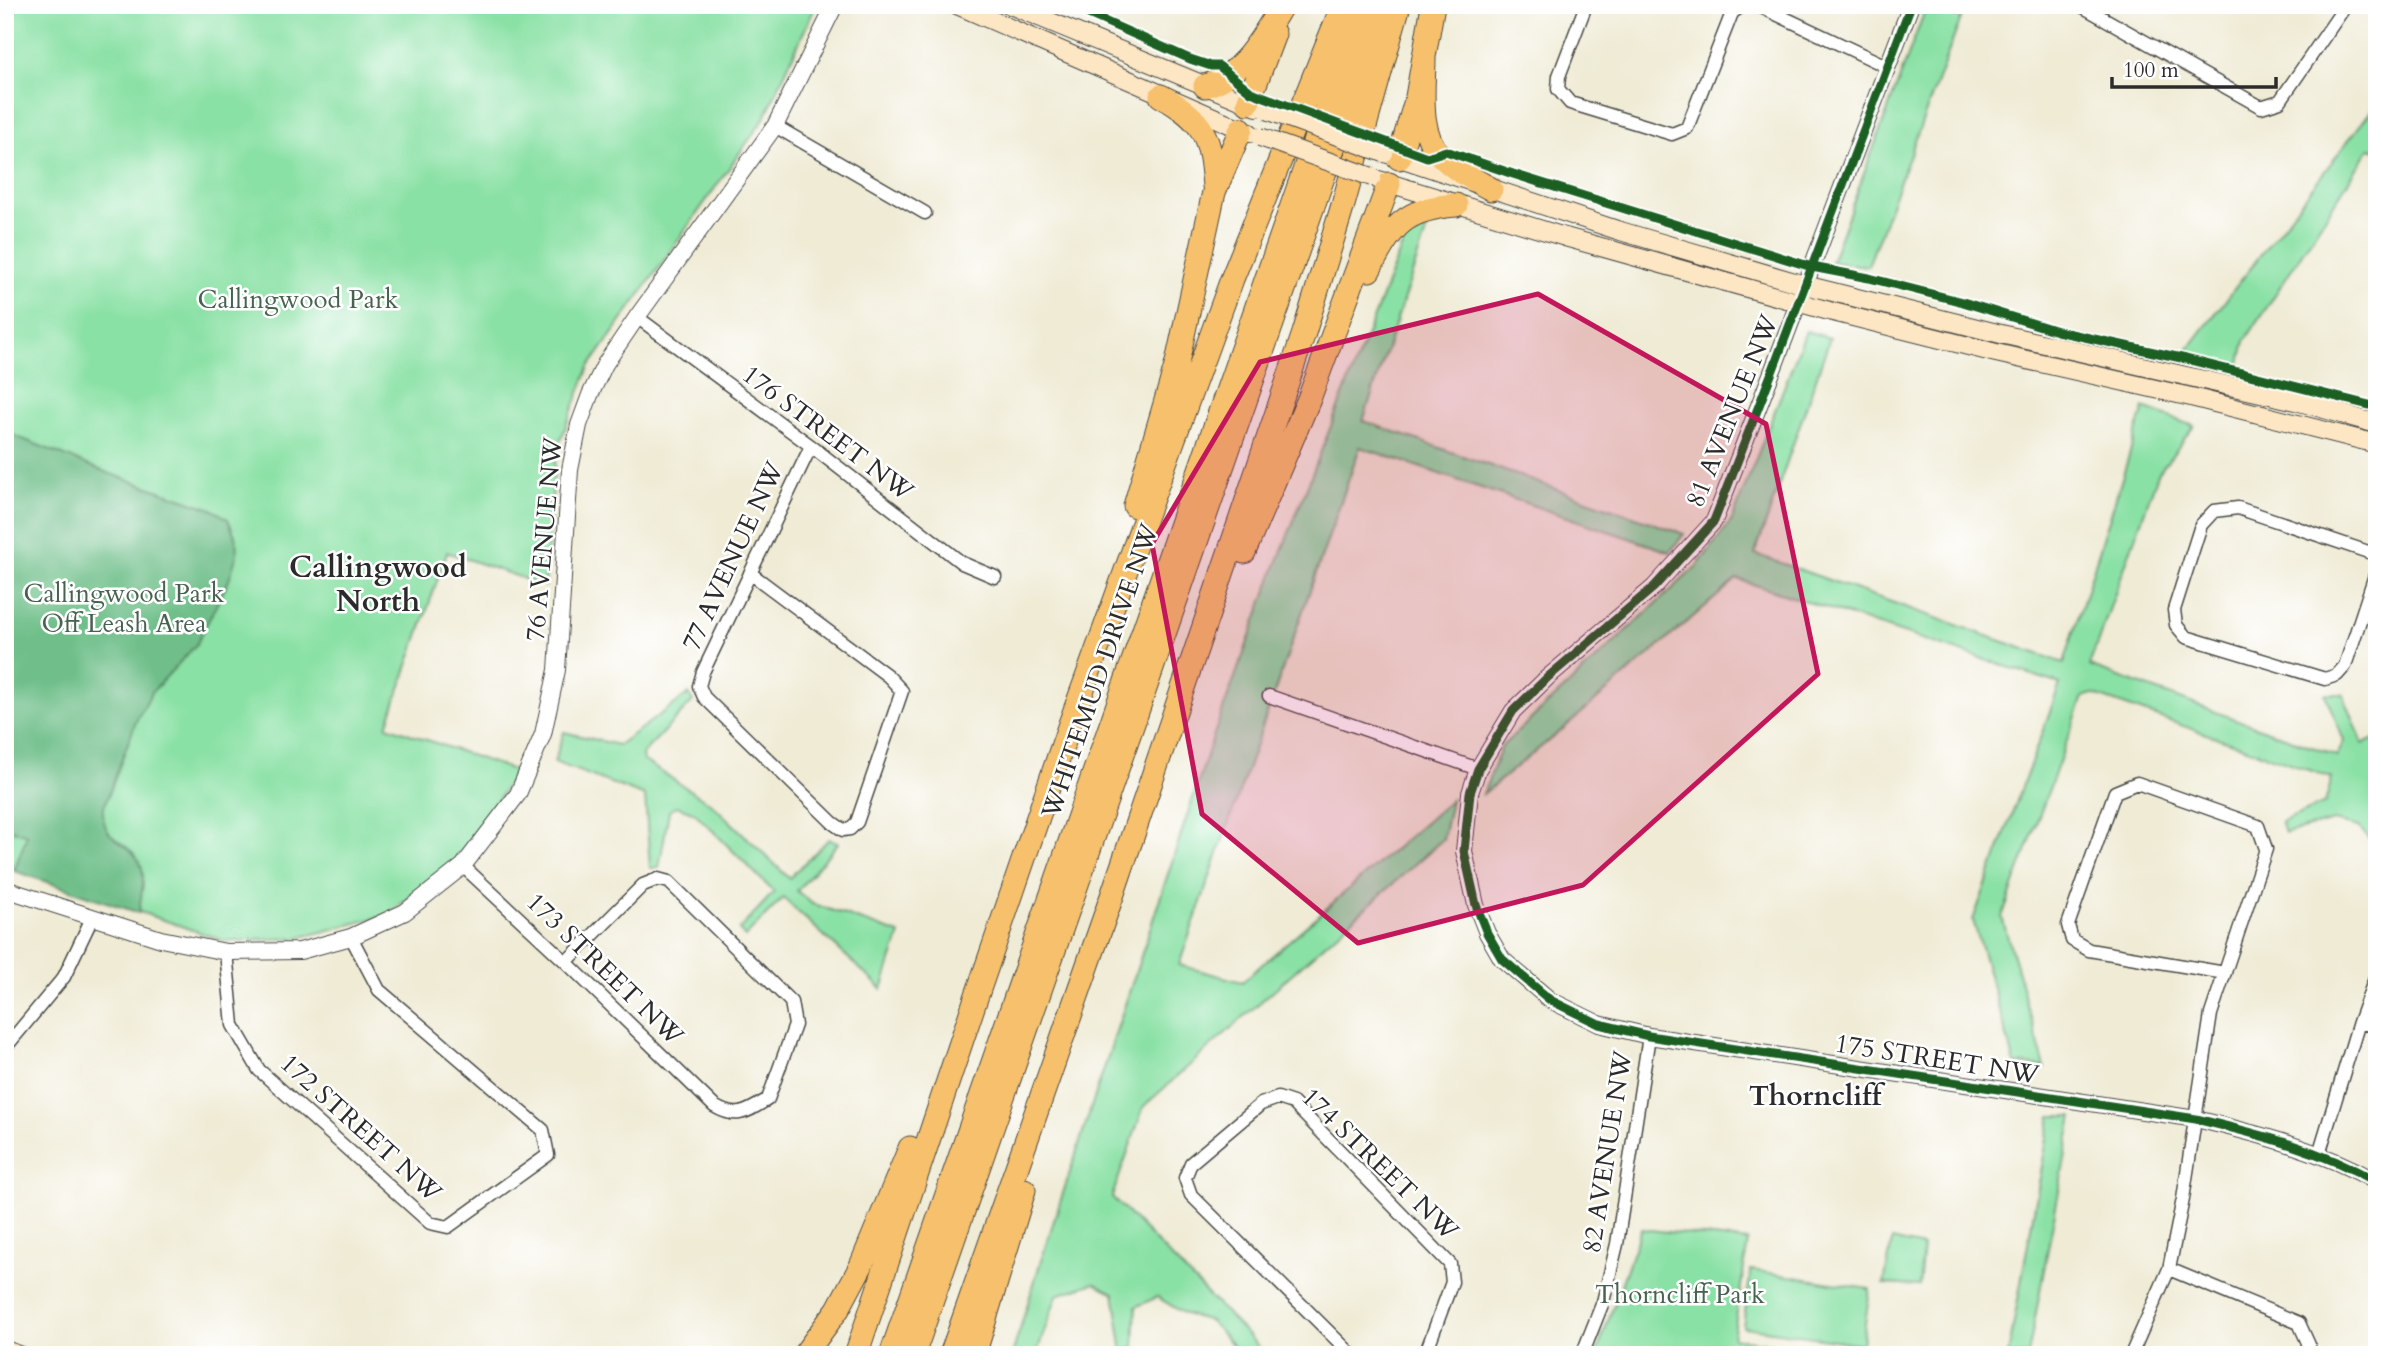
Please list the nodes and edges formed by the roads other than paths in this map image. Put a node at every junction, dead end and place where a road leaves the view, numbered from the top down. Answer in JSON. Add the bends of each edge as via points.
{"nodes":[{"id":1,"x":835,"y":5,"type":"edge"},
{"id":2,"x":957,"y":5,"type":"edge"},
{"id":3,"x":1010,"y":5,"type":"edge"},
{"id":4,"x":1282,"y":5,"type":"edge"},
{"id":5,"x":1287,"y":5,"type":"edge"},
{"id":6,"x":1343,"y":5,"type":"edge"},
{"id":7,"x":1362,"y":5,"type":"edge"},
{"id":8,"x":1383,"y":5,"type":"edge"},
{"id":9,"x":1399,"y":5,"type":"edge"},
{"id":10,"x":1433,"y":5,"type":"edge"},
{"id":11,"x":1586,"y":5,"type":"edge"},
{"id":12,"x":1742,"y":5,"type":"edge"},
{"id":13,"x":1757,"y":5,"type":"edge"},
{"id":14,"x":1910,"y":5,"type":"edge"},
{"id":15,"x":2080,"y":5,"type":"edge"},
{"id":16,"x":2346,"y":5,"type":"edge"},
{"id":17,"x":1424,"y":58,"type":"junction"},
{"id":18,"x":1886,"y":66,"type":"junction"},
{"id":19,"x":1205,"y":86,"type":"junction"},
{"id":20,"x":1161,"y":96,"type":"junction"},
{"id":21,"x":1257,"y":107,"type":"junction"},
{"id":22,"x":775,"y":126,"type":"junction"},
{"id":23,"x":1250,"y":133,"type":"junction"},
{"id":24,"x":1391,"y":156,"type":"junction"},
{"id":25,"x":1380,"y":181,"type":"junction"},
{"id":26,"x":1491,"y":189,"type":"junction"},
{"id":27,"x":1214,"y":192,"type":"junction"},
{"id":28,"x":1456,"y":205,"type":"junction"},
{"id":29,"x":925,"y":213,"type":"dead end"},
{"id":30,"x":1805,"y":285,"type":"junction"},
{"id":31,"x":1798,"y":303,"type":"junction"},
{"id":32,"x":637,"y":317,"type":"junction"},
{"id":33,"x":1331,"y":340,"type":"junction"},
{"id":34,"x":2377,"y":424,"type":"edge"},
{"id":35,"x":2377,"y":444,"type":"edge"},
{"id":36,"x":811,"y":446,"type":"junction"},
{"id":37,"x":2377,"y":555,"type":"edge"},
{"id":38,"x":2377,"y":569,"type":"edge"},
{"id":39,"x":750,"y":573,"type":"junction"},
{"id":40,"x":995,"y":577,"type":"dead end"},
{"id":41,"x":1269,"y":696,"type":"dead end"},
{"id":42,"x":1070,"y":724,"type":"junction"},
{"id":43,"x":1478,"y":769,"type":"junction"},
{"id":44,"x":1146,"y":792,"type":"junction"},
{"id":45,"x":463,"y":866,"type":"junction"},
{"id":46,"x":5,"y":889,"type":"edge"},
{"id":47,"x":92,"y":918,"type":"junction"},
{"id":48,"x":351,"y":937,"type":"junction"},
{"id":49,"x":226,"y":952,"type":"junction"},
{"id":50,"x":1502,"y":960,"type":"joint"},
{"id":51,"x":566,"y":962,"type":"junction"},
{"id":52,"x":2225,"y":973,"type":"junction"},
{"id":53,"x":2377,"y":973,"type":"edge"},
{"id":54,"x":976,"y":998,"type":"junction"},
{"id":55,"x":2359,"y":1022,"type":"junction"},
{"id":56,"x":2377,"y":1027,"type":"edge"},
{"id":57,"x":1649,"y":1036,"type":"junction"},
{"id":58,"x":5,"y":1048,"type":"edge"},
{"id":59,"x":1054,"y":1063,"type":"junction"},
{"id":60,"x":2196,"y":1119,"type":"junction"},
{"id":61,"x":2319,"y":1154,"type":"junction"},
{"id":62,"x":2377,"y":1182,"type":"edge"},
{"id":63,"x":2169,"y":1269,"type":"junction"},
{"id":64,"x":5,"y":1350,"type":"edge"},
{"id":65,"x":2306,"y":1350,"type":"edge"},
{"id":66,"x":19,"y":1355,"type":"edge"},
{"id":67,"x":804,"y":1355,"type":"edge"},
{"id":68,"x":856,"y":1355,"type":"edge"},
{"id":69,"x":891,"y":1355,"type":"edge"},
{"id":70,"x":913,"y":1355,"type":"edge"},
{"id":71,"x":951,"y":1355,"type":"edge"},
{"id":72,"x":974,"y":1355,"type":"edge"},
{"id":73,"x":1352,"y":1355,"type":"edge"},
{"id":74,"x":1425,"y":1355,"type":"edge"},
{"id":75,"x":1583,"y":1355,"type":"edge"},
{"id":76,"x":2131,"y":1355,"type":"edge"}],
"edges":[{"from":1,"to":22,"type":"street","name":"76 AVENUE NW"},
{"from":2,"to":20,"type":"main road"},
{"from":3,"to":19,"type":"main road"},
{"from":4,"to":19,"type":"highway","via":[[1230,75]]},
{"from":5,"to":21,"type":"highway"},
{"from":6,"to":42,"type":"highway","via":[[1232,279]]},
{"from":7,"to":69,"type":"highway","name":"WHITEMUD DRIVE NW"},
{"from":8,"to":70,"type":"highway","name":"WHITEMUD DRIVE NW"},
{"from":9,"to":44,"type":"highway","via":[[1304,332]]},
{"from":10,"to":17,"type":"highway"},
{"from":11,"to":12,"type":"street","via":[[1558,89],[1570,103],[1672,134],[1687,128],[1732,13]]},
{"from":13,"to":18,"type":"street"},
{"from":14,"to":18,"type":"street","name":"81 AVENUE NW"},
{"from":15,"to":16,"type":"street","via":[[2261,107],[2280,101]]},
{"from":17,"to":24,"type":"highway","via":[[1417,96]]},
{"from":17,"to":26,"type":"highway","via":[[1423,117],[1437,153]]},
{"from":18,"to":30,"type":"street","name":"81 AVENUE NW"},
{"from":19,"to":21,"type":"main road"},
{"from":20,"to":23,"type":"main road"},
{"from":20,"to":27,"type":"highway","via":[[1188,111],[1201,128],[1212,154]]},
{"from":21,"to":23,"type":"main road"},
{"from":21,"to":24,"type":"main road","bridge":true},
{"from":22,"to":29,"type":"street"},
{"from":22,"to":32,"type":"street","name":"76 AVENUE NW"},
{"from":23,"to":25,"type":"main road","bridge":true},
{"from":23,"to":27,"type":"highway"},
{"from":24,"to":25,"type":"main road"},
{"from":24,"to":26,"type":"main road"},
{"from":25,"to":28,"type":"main road"},
{"from":25,"to":33,"type":"highway"},
{"from":26,"to":30,"type":"main road"},
{"from":27,"to":42,"type":"highway","via":[[1177,363]]},
{"from":28,"to":31,"type":"main road"},
{"from":28,"to":33,"type":"highway","via":[[1416,211],[1398,225]]},
{"from":30,"to":31,"type":"street","name":"81 AVENUE NW"},
{"from":30,"to":34,"type":"main road"},
{"from":31,"to":35,"type":"main road"},
{"from":31,"to":43,"type":"street","name":"81 AVENUE NW","via":[[1714,521],[1654,587],[1513,711]]},
{"from":32,"to":36,"type":"street","name":"176 STREET NW"},
{"from":32,"to":45,"type":"street","name":"76 AVENUE NW","via":[[596,382],[574,448],[557,670],[543,734],[517,794]]},
{"from":33,"to":44,"type":"highway"},
{"from":36,"to":39,"type":"street","name":"77 AVENUE NW"},
{"from":36,"to":40,"type":"street","name":"176 STREET NW","via":[[962,563]]},
{"from":37,"to":38,"type":"street","via":[[2238,508],[2214,511],[2202,524],[2174,610],[2176,625],[2186,637],[2325,678],[2337,675]]},
{"from":39,"to":39,"type":"street","name":"77 AVENUE NW","via":[[699,686],[704,697],[833,824],[850,829],[857,822],[902,691]]},
{"from":41,"to":43,"type":"street"},
{"from":42,"to":54,"type":"highway"},
{"from":43,"to":50,"type":"street","name":"81 AVENUE NW","via":[[1468,806],[1464,851],[1476,905]]},
{"from":44,"to":59,"type":"highway"},
{"from":45,"to":48,"type":"street","name":"76 AVENUE NW","via":[[405,912]]},
{"from":45,"to":51,"type":"street","name":"173 STREET NW"},
{"from":46,"to":47,"type":"street"},
{"from":47,"to":49,"type":"street"},
{"from":47,"to":58,"type":"street","via":[[64,977]]},
{"from":48,"to":49,"type":"street","name":"76 AVENUE NW","via":[[300,951]]},
{"from":48,"to":49,"type":"street","name":"172 STREET NW","via":[[379,990],[543,1130],[548,1155],[448,1227],[430,1223],[259,1070],[233,1025]]},
{"from":50,"to":57,"type":"street","name":"175 STREET NW","via":[[1549,999],[1599,1024]]},
{"from":51,"to":51,"type":"street","name":"173 STREET NW","via":[[714,1106],[725,1113],[741,1114],[768,1099],[795,1025],[791,1002],[674,886],[652,880],[636,890]]},
{"from":52,"to":52,"type":"street","via":[[2266,849],[2258,826],[2137,783],[2115,792],[2068,925],[2072,940],[2090,950]]},
{"from":52,"to":60,"type":"street","via":[[2211,1014]]},
{"from":53,"to":55,"type":"street"},
{"from":54,"to":67,"type":"highway","via":[[861,1266],[838,1309]]},
{"from":54,"to":68,"type":"highway"},
{"from":55,"to":56,"type":"street"},
{"from":55,"to":61,"type":"street"},
{"from":57,"to":60,"type":"street","name":"175 STREET NW"},
{"from":57,"to":75,"type":"street","name":"82 AVENUE NW","via":[[1617,1244],[1603,1302]]},
{"from":59,"to":71,"type":"highway"},
{"from":59,"to":72,"type":"highway","via":[[1040,1138]]},
{"from":60,"to":61,"type":"street","name":"175 STREET NW","via":[[2259,1133]]},
{"from":60,"to":63,"type":"street"},
{"from":61,"to":62,"type":"street","name":"175 STREET NW"},
{"from":63,"to":65,"type":"street","via":[[2299,1323]]},
{"from":63,"to":76,"type":"street"},
{"from":64,"to":66,"type":"main road"},
{"from":73,"to":74,"type":"street","name":"174 STREET NW","via":[[1191,1195],[1185,1178],[1200,1155],[1261,1104],[1278,1098],[1293,1103],[1450,1264],[1452,1282]]}]}
